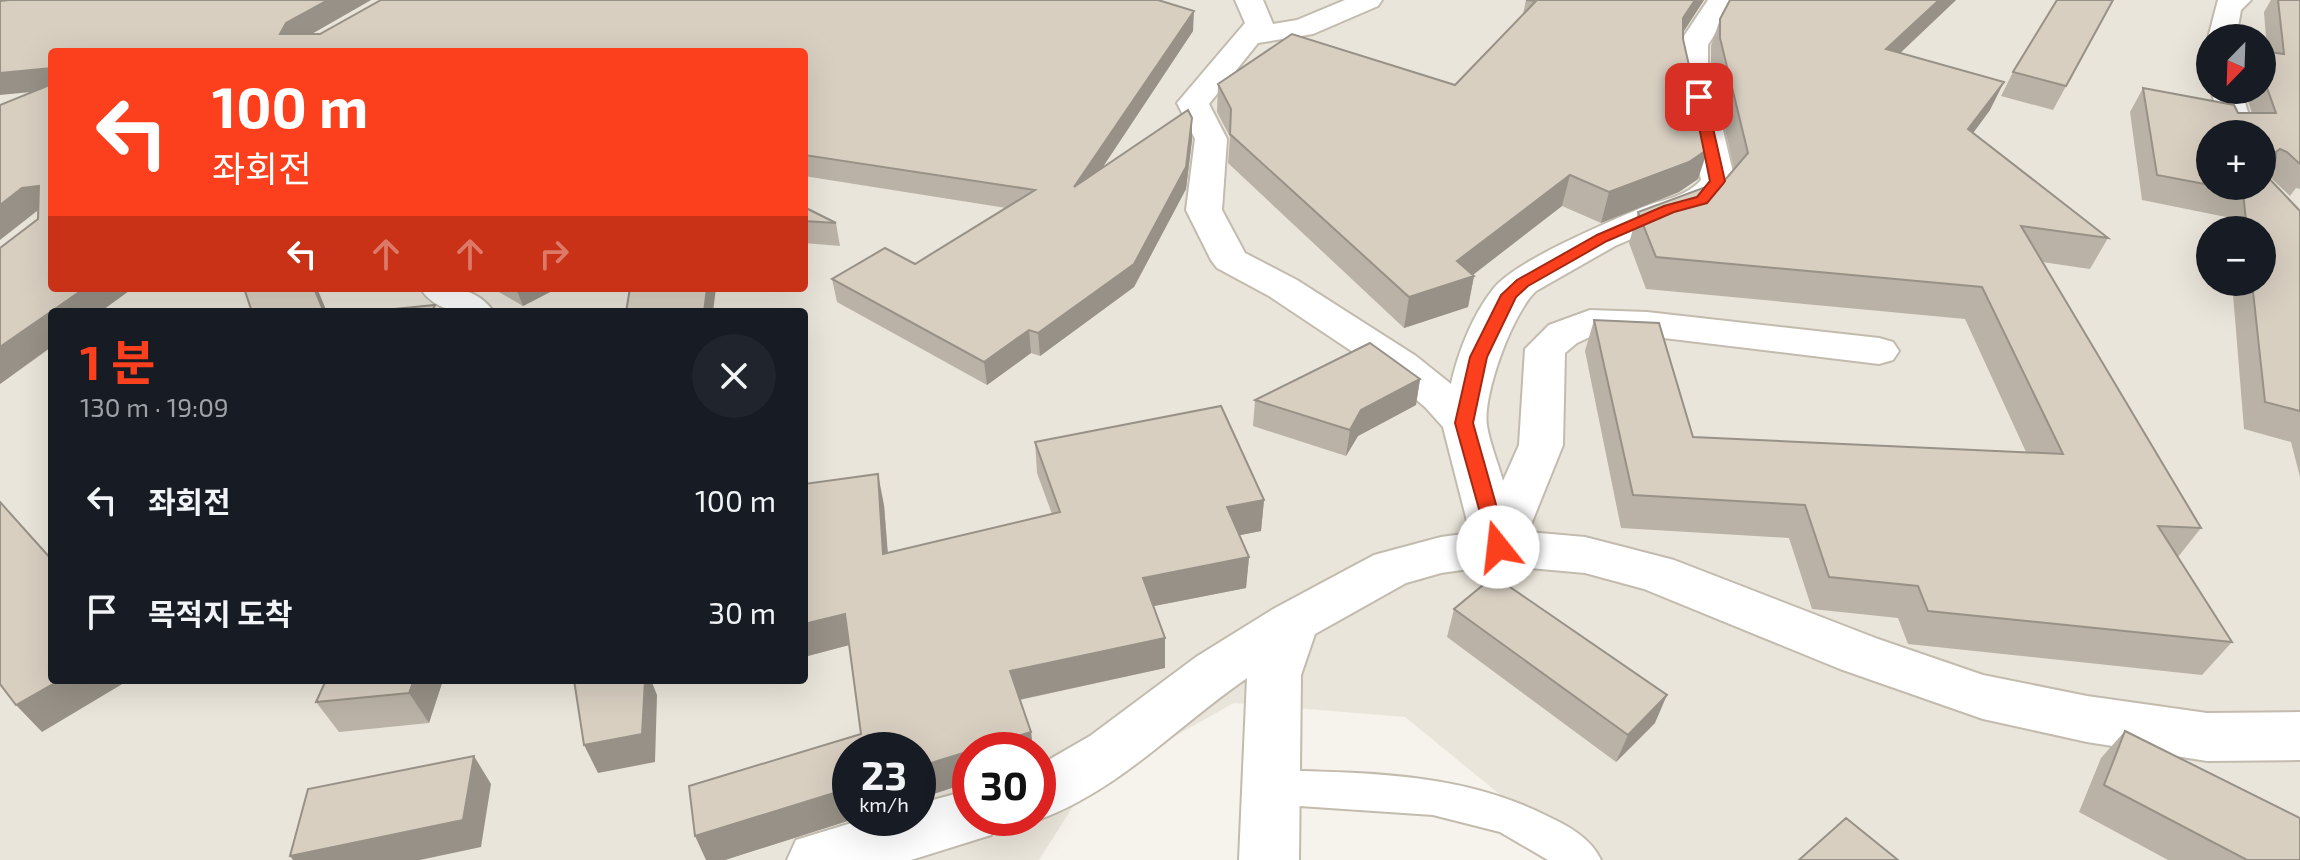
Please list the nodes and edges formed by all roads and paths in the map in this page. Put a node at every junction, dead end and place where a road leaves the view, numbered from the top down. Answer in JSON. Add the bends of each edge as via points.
{"nodes":[{"id":1,"x":1249,"y":0,"type":"edge"},
{"id":2,"x":1368,"y":0,"type":"edge"},
{"id":3,"x":1722,"y":0,"type":"edge"},
{"id":4,"x":2237,"y":0,"type":"edge"},
{"id":5,"x":2225,"y":24,"type":"edge"},
{"id":6,"x":1248,"y":36,"type":"junction"},
{"id":7,"x":445,"y":292,"type":"edge"},
{"id":8,"x":468,"y":308,"type":"edge"},
{"id":9,"x":1879,"y":351,"type":"dead end"},
{"id":10,"x":1464,"y":423,"type":"junction"},
{"id":11,"x":1498,"y":547,"type":"junction"},
{"id":12,"x":1293,"y":622,"type":"junction"},
{"id":13,"x":2300,"y":736,"type":"edge"},
{"id":14,"x":1056,"y":786,"type":"edge"},
{"id":15,"x":952,"y":821,"type":"edge"},
{"id":16,"x":1265,"y":834,"type":"edge"},
{"id":17,"x":817,"y":860,"type":"edge"},
{"id":18,"x":1580,"y":860,"type":"edge"}],
"edges":[{"from":1,"to":6,"type":"street","via":[[1259,24]]},
{"from":2,"to":6,"type":"street","via":[[1303,28]]},
{"from":3,"to":10,"type":"street","via":[[1693,45],[1718,181],[1702,200],[1602,238],[1509,295],[1478,357]]},
{"from":4,"to":5,"type":"street","via":[[2228,6]]},
{"from":6,"to":10,"type":"street","via":[[1193,103],[1211,139],[1204,210],[1230,260],[1401,365]]},
{"from":7,"to":8,"type":"street"},
{"from":9,"to":11,"type":"street","via":[[1647,324],[1590,322],[1563,334],[1545,349],[1541,445]]},
{"from":10,"to":11,"type":"street"},
{"from":11,"to":12,"type":"street","via":[[1391,568]]},
{"from":11,"to":13,"type":"street","via":[[1585,555],[1656,573],[1983,697],[2207,737]]},
{"from":12,"to":14,"type":"street","via":[[1214,673],[1129,742]]},
{"from":12,"to":16,"type":"street","via":[[1274,675]]},
{"from":15,"to":17,"type":"street"},
{"from":16,"to":18,"type":"lane","via":[[1399,793],[1481,805],[1557,839]]}]}
